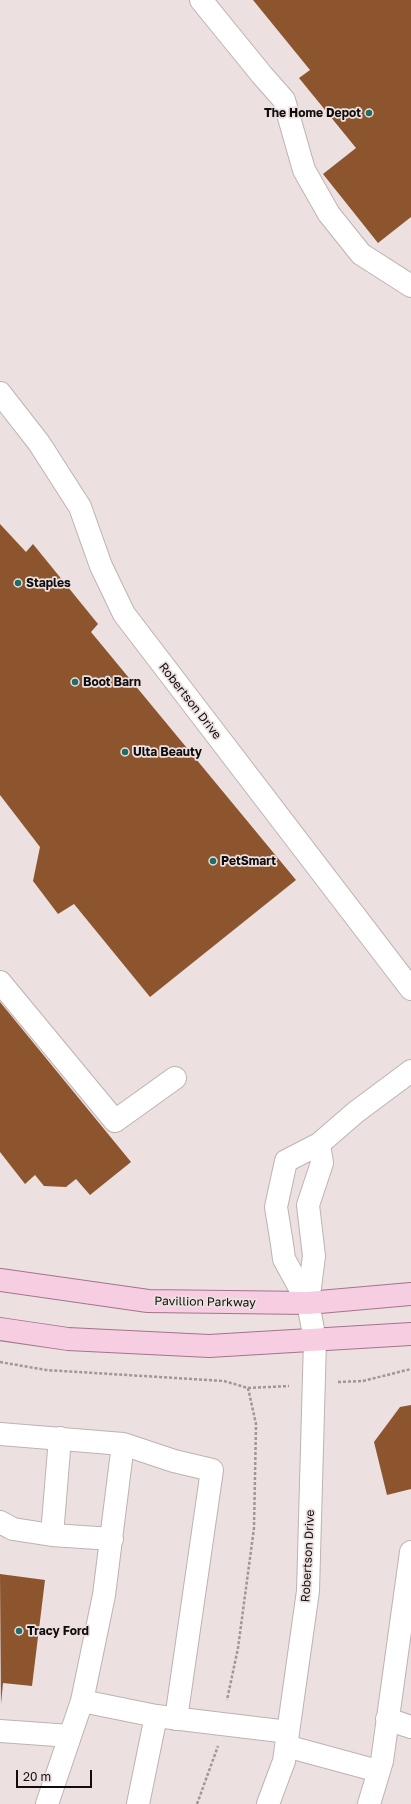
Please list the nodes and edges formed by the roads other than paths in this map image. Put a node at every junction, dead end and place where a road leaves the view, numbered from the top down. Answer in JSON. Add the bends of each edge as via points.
{"nodes":[{"id":1,"x":201,"y":0,"type":"edge"},
{"id":2,"x":411,"y":286,"type":"edge"},
{"id":3,"x":0,"y":393,"type":"edge"},
{"id":4,"x":0,"y":982,"type":"edge"},
{"id":5,"x":411,"y":989,"type":"edge"},
{"id":6,"x":411,"y":1071,"type":"edge"},
{"id":7,"x":175,"y":1078,"type":"dead end"},
{"id":8,"x":319,"y":1144,"type":"junction"},
{"id":9,"x":0,"y":1280,"type":"edge"},
{"id":10,"x":411,"y":1294,"type":"edge"},
{"id":11,"x":308,"y":1303,"type":"junction"},
{"id":12,"x":0,"y":1329,"type":"edge"},
{"id":13,"x":411,"y":1334,"type":"edge"},
{"id":14,"x":315,"y":1340,"type":"junction"},
{"id":15,"x":0,"y":1434,"type":"edge"},
{"id":16,"x":60,"y":1438,"type":"junction"},
{"id":17,"x":123,"y":1444,"type":"junction"},
{"id":18,"x":0,"y":1522,"type":"edge"},
{"id":19,"x":52,"y":1535,"type":"junction"},
{"id":20,"x":112,"y":1539,"type":"junction"},
{"id":21,"x":411,"y":1552,"type":"edge"},
{"id":22,"x":82,"y":1701,"type":"junction"},
{"id":23,"x":166,"y":1717,"type":"junction"},
{"id":24,"x":387,"y":1719,"type":"junction"},
{"id":25,"x":411,"y":1727,"type":"edge"},
{"id":26,"x":0,"y":1731,"type":"edge"},
{"id":27,"x":70,"y":1736,"type":"junction"},
{"id":28,"x":287,"y":1739,"type":"junction"},
{"id":29,"x":378,"y":1771,"type":"junction"},
{"id":30,"x":47,"y":1804,"type":"edge"},
{"id":31,"x":138,"y":1804,"type":"edge"},
{"id":32,"x":268,"y":1804,"type":"edge"},
{"id":33,"x":369,"y":1804,"type":"edge"}],
"edges":[{"from":1,"to":2,"type":"street","via":[[284,100],[304,170],[330,214],[361,254]]},
{"from":3,"to":5,"type":"street","name":"Robertson Drive","via":[[39,443],[80,507],[100,566],[124,614]]},
{"from":4,"to":7,"type":"street","via":[[115,1121]]},
{"from":6,"to":8,"type":"street","name":"Robertson Drive","via":[[356,1112]]},
{"from":8,"to":11,"type":"street","name":"Robertson Drive","via":[[322,1163],[308,1205],[314,1256]]},
{"from":8,"to":11,"type":"street","name":"Robertson Drive","via":[[286,1161],[276,1207],[284,1259]]},
{"from":9,"to":11,"type":"main road","name":"Pavillion Parkway","via":[[148,1300]]},
{"from":10,"to":11,"type":"main road","name":"Pavillion Parkway"},
{"from":11,"to":14,"type":"street","name":"Robertson Drive"},
{"from":12,"to":14,"type":"main road","via":[[68,1339],[209,1346]]},
{"from":13,"to":14,"type":"main road"},
{"from":14,"to":28,"type":"street","name":"Robertson Drive","via":[[308,1591]]},
{"from":15,"to":16,"type":"street"},
{"from":16,"to":17,"type":"street"},
{"from":16,"to":19,"type":"street"},
{"from":17,"to":20,"type":"street"},
{"from":17,"to":23,"type":"street","via":[[174,1461],[212,1470]]},
{"from":18,"to":19,"type":"street","via":[[13,1529]]},
{"from":19,"to":20,"type":"street"},
{"from":20,"to":22,"type":"street","via":[[104,1595]]},
{"from":21,"to":24,"type":"street"},
{"from":22,"to":23,"type":"street"},
{"from":22,"to":27,"type":"street"},
{"from":23,"to":28,"type":"street"},
{"from":23,"to":31,"type":"street"},
{"from":24,"to":25,"type":"street"},
{"from":24,"to":29,"type":"street","via":[[382,1761]]},
{"from":26,"to":27,"type":"street"},
{"from":27,"to":30,"type":"street"},
{"from":28,"to":29,"type":"street"},
{"from":28,"to":32,"type":"street","name":"Robertson Drive","via":[[284,1761]]},
{"from":29,"to":33,"type":"street"}]}
